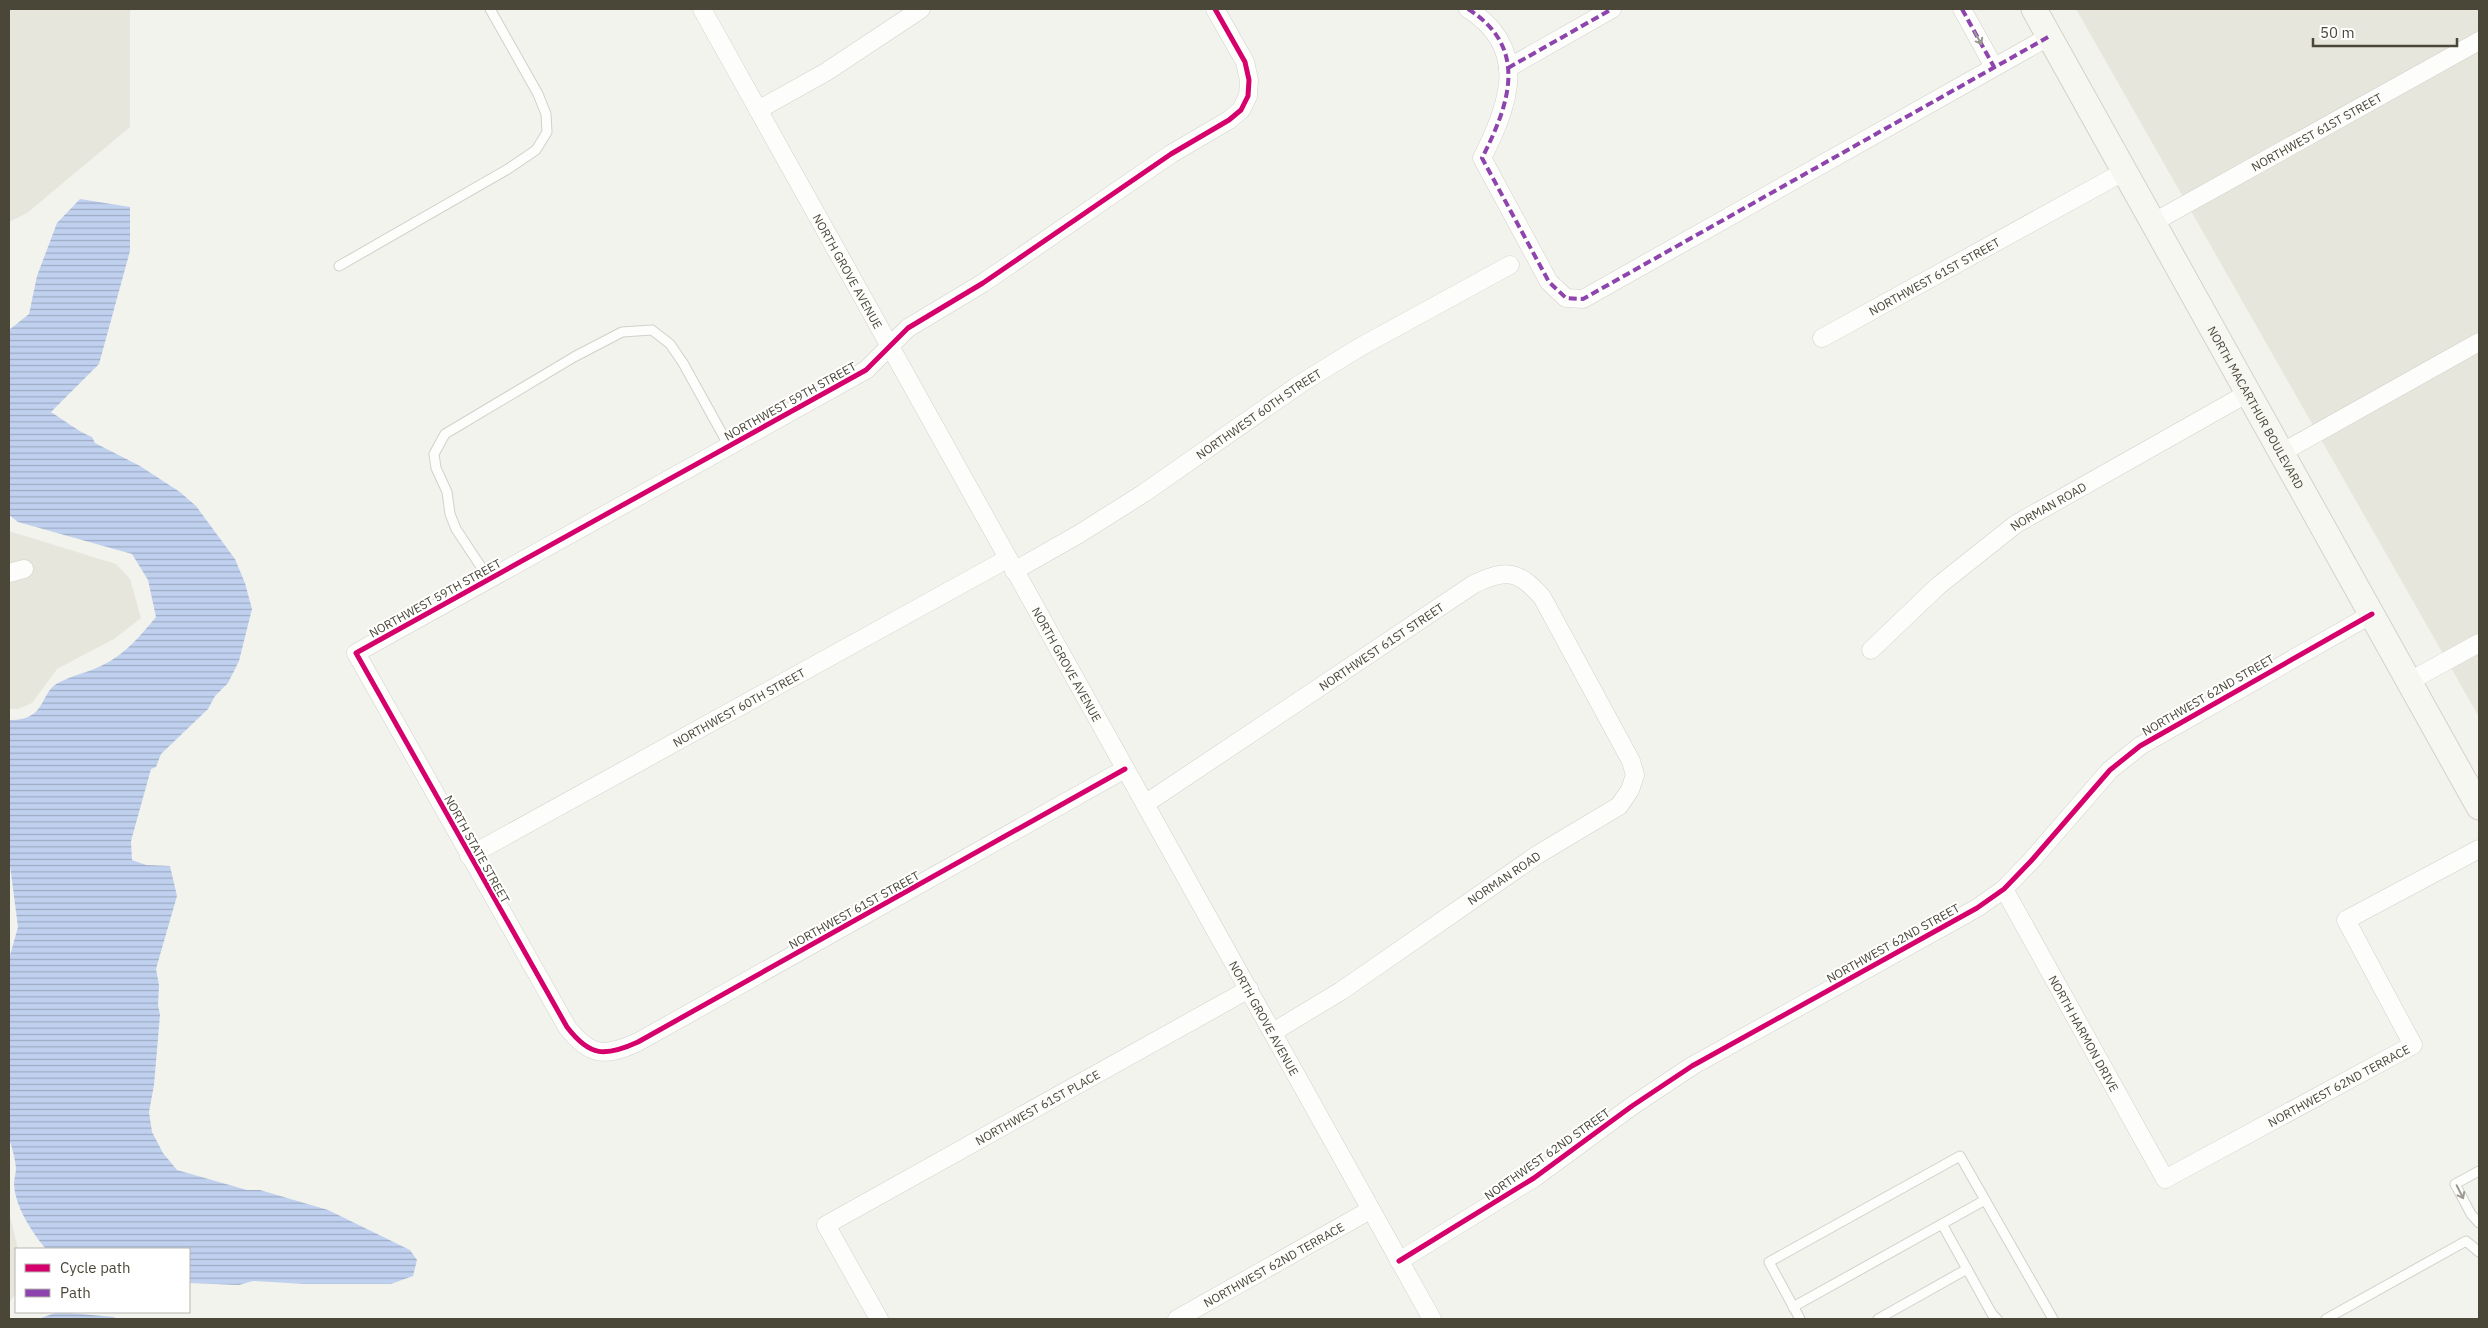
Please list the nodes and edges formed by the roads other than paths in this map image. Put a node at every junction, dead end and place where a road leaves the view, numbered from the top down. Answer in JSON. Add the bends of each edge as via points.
{"nodes":[{"id":1,"x":490,"y":9,"type":"edge"},
{"id":2,"x":702,"y":9,"type":"edge"},
{"id":3,"x":921,"y":9,"type":"edge"},
{"id":4,"x":1216,"y":9,"type":"edge"},
{"id":5,"x":1468,"y":9,"type":"edge"},
{"id":6,"x":1612,"y":9,"type":"edge"},
{"id":7,"x":1962,"y":9,"type":"edge"},
{"id":8,"x":2034,"y":9,"type":"edge"},
{"id":9,"x":2050,"y":36,"type":"junction"},
{"id":10,"x":2479,"y":41,"type":"edge"},
{"id":11,"x":1994,"y":67,"type":"junction"},
{"id":12,"x":1508,"y":68,"type":"junction"},
{"id":13,"x":758,"y":110,"type":"junction"},
{"id":14,"x":2125,"y":171,"type":"junction"},
{"id":15,"x":2154,"y":222,"type":"junction"},
{"id":16,"x":1510,"y":265,"type":"dead end"},
{"id":17,"x":339,"y":266,"type":"dead end"},
{"id":18,"x":1822,"y":338,"type":"dead end"},
{"id":19,"x":2479,"y":342,"type":"edge"},
{"id":20,"x":890,"y":346,"type":"junction"},
{"id":21,"x":2248,"y":393,"type":"junction"},
{"id":22,"x":729,"y":446,"type":"junction"},
{"id":23,"x":2282,"y":453,"type":"junction"},
{"id":24,"x":1011,"y":565,"type":"junction"},
{"id":25,"x":489,"y":579,"type":"junction"},
{"id":26,"x":2372,"y":614,"type":"junction"},
{"id":27,"x":2479,"y":643,"type":"edge"},
{"id":28,"x":1871,"y":650,"type":"dead end"},
{"id":29,"x":356,"y":653,"type":"joint"},
{"id":30,"x":1587,"y":679,"type":"joint"},
{"id":31,"x":2410,"y":681,"type":"junction"},
{"id":32,"x":1125,"y":769,"type":"junction"},
{"id":33,"x":1145,"y":804,"type":"junction"},
{"id":34,"x":2479,"y":807,"type":"edge"},
{"id":35,"x":2479,"y":849,"type":"edge"},
{"id":36,"x":469,"y":856,"type":"junction"},
{"id":37,"x":2004,"y":889,"type":"junction"},
{"id":38,"x":1249,"y":989,"type":"junction"},
{"id":39,"x":1273,"y":1032,"type":"junction"},
{"id":40,"x":589,"y":1049,"type":"joint"},
{"id":41,"x":2479,"y":1171,"type":"edge"},
{"id":42,"x":2165,"y":1179,"type":"joint"},
{"id":43,"x":1985,"y":1200,"type":"junction"},
{"id":44,"x":1370,"y":1210,"type":"junction"},
{"id":45,"x":2479,"y":1223,"type":"edge"},
{"id":46,"x":1942,"y":1224,"type":"junction"},
{"id":47,"x":2479,"y":1252,"type":"edge"},
{"id":48,"x":1399,"y":1260,"type":"junction"},
{"id":49,"x":1967,"y":1269,"type":"junction"},
{"id":50,"x":1793,"y":1307,"type":"junction"},
{"id":51,"x":879,"y":1319,"type":"edge"},
{"id":52,"x":1178,"y":1319,"type":"edge"},
{"id":53,"x":1432,"y":1319,"type":"edge"},
{"id":54,"x":1800,"y":1319,"type":"edge"},
{"id":55,"x":1878,"y":1319,"type":"edge"},
{"id":56,"x":1997,"y":1319,"type":"edge"},
{"id":57,"x":2053,"y":1319,"type":"edge"},
{"id":58,"x":2326,"y":1319,"type":"edge"}],
"edges":[{"from":1,"to":17,"type":"lane","via":[[538,94],[546,114],[547,132],[536,150],[508,170]]},
{"from":2,"to":13,"type":"street","name":"NORTH GROVE AVENUE"},
{"from":3,"to":13,"type":"street","via":[[826,72]]},
{"from":4,"to":20,"type":"street","name":"NORTHWEST 59TH STREET","via":[[1245,62],[1248,96],[1241,110],[983,283],[908,328]]},
{"from":5,"to":12,"type":"street","via":[[1493,31]]},
{"from":6,"to":12,"type":"street"},
{"from":7,"to":11,"type":"street","one_way":true},
{"from":8,"to":9,"type":"main road","name":"NORTH MACARTHUR BOULEVARD"},
{"from":9,"to":11,"type":"street"},
{"from":9,"to":14,"type":"main road","name":"NORTH MACARTHUR BOULEVARD"},
{"from":10,"to":15,"type":"street","name":"NORTHWEST 61ST STREET"},
{"from":11,"to":12,"type":"street","via":[[1583,298],[1566,298],[1549,282],[1482,158],[1494,136],[1509,92]]},
{"from":13,"to":20,"type":"street","name":"NORTH GROVE AVENUE"},
{"from":14,"to":15,"type":"main road","name":"NORTH MACARTHUR BOULEVARD"},
{"from":14,"to":18,"type":"street","name":"NORTHWEST 61ST STREET"},
{"from":15,"to":21,"type":"main road","name":"NORTH MACARTHUR BOULEVARD"},
{"from":16,"to":24,"type":"street","name":"NORTHWEST 60TH STREET","via":[[1360,347],[1300,384],[1079,534]]},
{"from":19,"to":23,"type":"street"},
{"from":20,"to":22,"type":"street","name":"NORTHWEST 59TH STREET","via":[[866,370]]},
{"from":20,"to":24,"type":"street","name":"NORTH GROVE AVENUE"},
{"from":21,"to":23,"type":"main road","name":"NORTH MACARTHUR BOULEVARD"},
{"from":21,"to":28,"type":"street","name":"NORMAN ROAD","via":[[2016,524],[1938,586]]},
{"from":22,"to":25,"type":"street","name":"NORTHWEST 59TH STREET"},
{"from":22,"to":25,"type":"lane","via":[[683,363],[670,344],[652,330],[622,332],[574,357],[445,434],[434,454],[456,529]]},
{"from":23,"to":26,"type":"main road","name":"NORTH MACARTHUR BOULEVARD"},
{"from":24,"to":32,"type":"street","name":"NORTH GROVE AVENUE"},
{"from":24,"to":36,"type":"street","name":"NORTHWEST 60TH STREET"},
{"from":25,"to":29,"type":"street","name":"NORTHWEST 59TH STREET"},
{"from":26,"to":31,"type":"main road","name":"NORTH MACARTHUR BOULEVARD"},
{"from":26,"to":37,"type":"street","name":"NORTHWEST 62ND STREET","via":[[2140,746],[2110,770]]},
{"from":27,"to":31,"type":"street"},
{"from":29,"to":36,"type":"street","name":"NORTH STATE STREET"},
{"from":30,"to":33,"type":"street","name":"NORTHWEST 61ST STREET","via":[[1542,597],[1528,581],[1509,573],[1492,576],[1474,584]]},
{"from":30,"to":39,"type":"street","name":"NORMAN ROAD","via":[[1631,761],[1635,775],[1619,806],[1537,855],[1341,991]]},
{"from":31,"to":34,"type":"main road","name":"NORTH MACARTHUR BOULEVARD"},
{"from":32,"to":33,"type":"street","name":"NORTH GROVE AVENUE"},
{"from":32,"to":40,"type":"street","name":"NORTHWEST 61ST STREET","via":[[638,1042],[606,1054]]},
{"from":33,"to":38,"type":"street","name":"NORTH GROVE AVENUE"},
{"from":35,"to":42,"type":"street","name":"NORTHWEST 62ND TERRACE","via":[[2346,920],[2413,1045]]},
{"from":36,"to":40,"type":"street","name":"NORTH STATE STREET","via":[[567,1027]]},
{"from":37,"to":42,"type":"street","name":"NORTH HARMON DRIVE"},
{"from":37,"to":48,"type":"street","name":"NORTHWEST 62ND STREET","via":[[1977,908],[1692,1066],[1534,1178]]},
{"from":38,"to":39,"type":"street","name":"NORTH GROVE AVENUE"},
{"from":38,"to":51,"type":"street","name":"NORTHWEST 61ST PLACE","via":[[826,1225]]},
{"from":39,"to":44,"type":"street","name":"NORTH GROVE AVENUE"},
{"from":41,"to":45,"type":"lane","one_way":true,"via":[[2455,1184]]},
{"from":43,"to":46,"type":"lane"},
{"from":43,"to":50,"type":"lane","via":[[1960,1156],[1769,1262]]},
{"from":43,"to":57,"type":"lane"},
{"from":44,"to":48,"type":"street","name":"NORTH GROVE AVENUE"},
{"from":44,"to":52,"type":"street","name":"NORTHWEST 62ND TERRACE"},
{"from":46,"to":49,"type":"lane"},
{"from":46,"to":50,"type":"lane"},
{"from":47,"to":58,"type":"lane","via":[[2466,1241]]},
{"from":48,"to":53,"type":"street","name":"NORTH GROVE AVENUE"},
{"from":49,"to":55,"type":"lane"},
{"from":49,"to":56,"type":"lane"},
{"from":50,"to":54,"type":"lane"}]}
